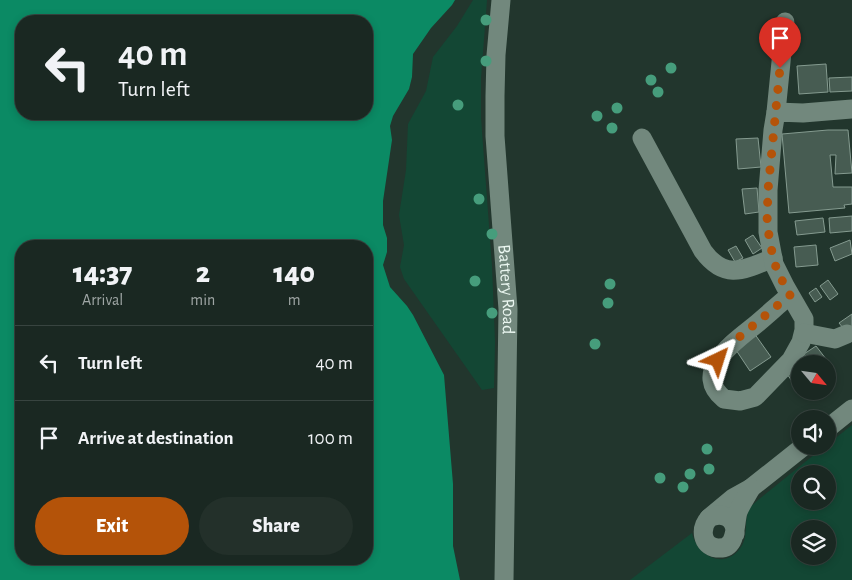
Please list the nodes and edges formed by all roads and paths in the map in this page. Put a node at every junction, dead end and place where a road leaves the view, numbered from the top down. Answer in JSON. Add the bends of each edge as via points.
{"nodes":[{"id":1,"x":501,"y":0,"type":"edge"},
{"id":2,"x":785,"y":22,"type":"dead end"},
{"id":3,"x":852,"y":109,"type":"edge"},
{"id":4,"x":776,"y":112,"type":"junction"},
{"id":5,"x":642,"y":138,"type":"dead end"},
{"id":6,"x":773,"y":258,"type":"junction"},
{"id":7,"x":790,"y":295,"type":"junction"},
{"id":8,"x":804,"y":333,"type":"junction"},
{"id":9,"x":848,"y":334,"type":"dead end"},
{"id":10,"x":852,"y":409,"type":"edge"},
{"id":11,"x":836,"y":422,"type":"edge"},
{"id":12,"x":793,"y":455,"type":"edge"},
{"id":13,"x":751,"y":488,"type":"junction"},
{"id":14,"x":709,"y":518,"type":"junction"},
{"id":15,"x":735,"y":534,"type":"junction"},
{"id":16,"x":504,"y":580,"type":"edge"}],
"edges":[{"from":1,"to":16,"type":"street","name":"Battery Road","via":[[496,55],[495,136],[508,309]]},
{"from":2,"to":4,"type":"street"},
{"from":3,"to":4,"type":"street"},
{"from":4,"to":6,"type":"street","via":[[767,210]]},
{"from":5,"to":6,"type":"street","via":[[703,251],[713,263],[728,271],[738,271]]},
{"from":6,"to":7,"type":"street"},
{"from":7,"to":8,"type":"street","via":[[804,318]]},
{"from":7,"to":8,"type":"street","via":[[726,349],[712,374],[713,386],[720,396],[728,400],[744,401],[755,397],[791,360]]},
{"from":8,"to":9,"type":"street","via":[[836,339]]},
{"from":10,"to":11,"type":"street"},
{"from":12,"to":13,"type":"street"},
{"from":13,"to":14,"type":"street"},
{"from":13,"to":15,"type":"street","via":[[738,515]]},
{"from":14,"to":15,"type":"street","via":[[727,517],[735,526]]},
{"from":14,"to":15,"type":"street","via":[[702,534],[712,547],[729,545]]}]}
